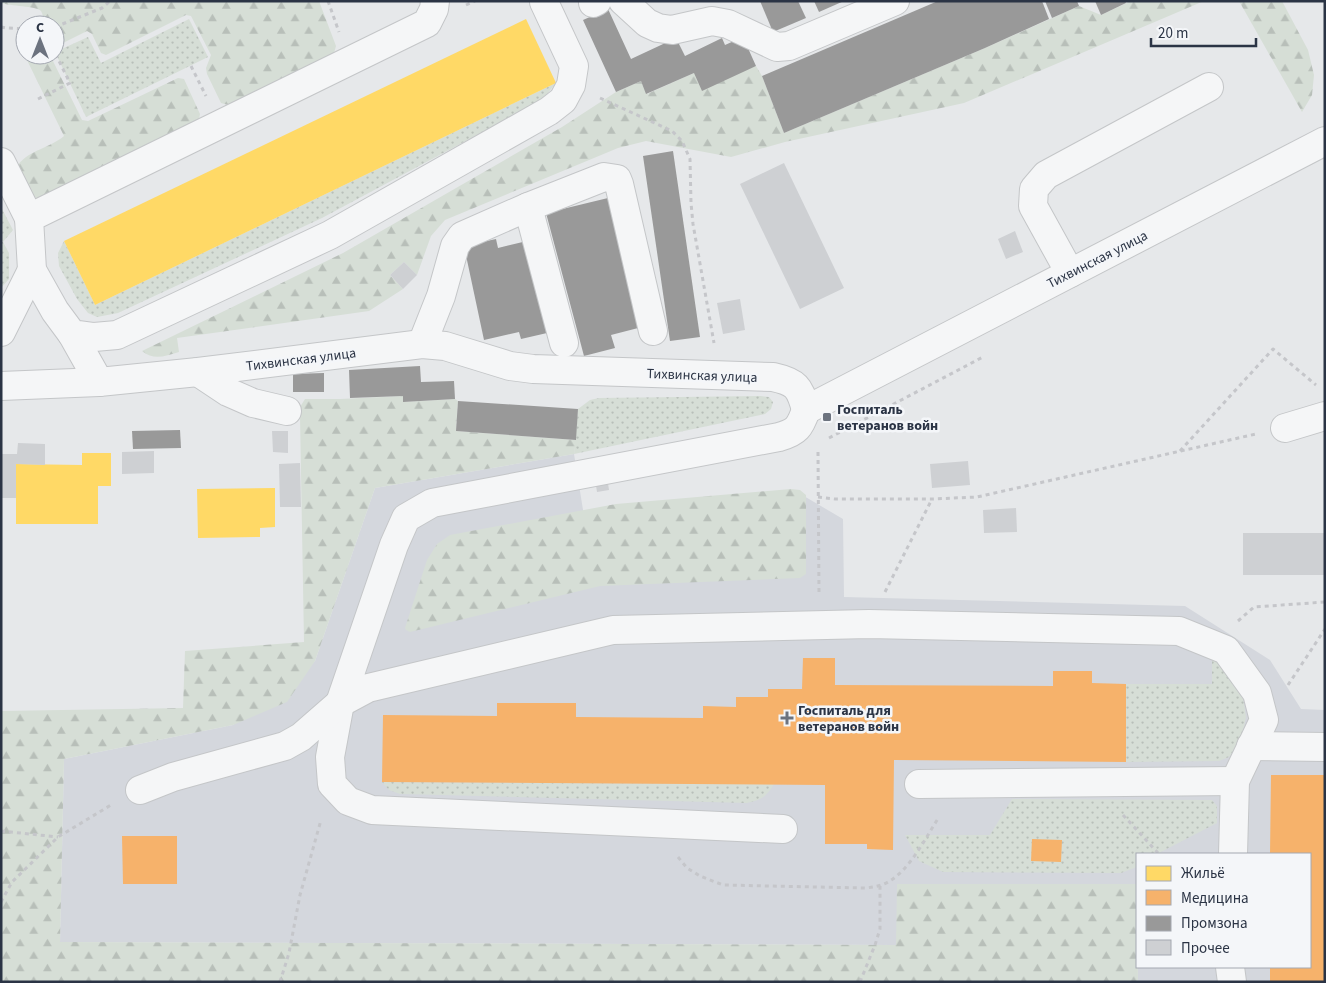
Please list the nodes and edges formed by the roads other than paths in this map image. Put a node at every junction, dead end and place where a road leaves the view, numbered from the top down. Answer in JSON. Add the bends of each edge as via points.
{"nodes":[{"id":1,"x":435,"y":1,"type":"edge"},
{"id":2,"x":622,"y":1,"type":"edge"},
{"id":3,"x":895,"y":1,"type":"edge"},
{"id":4,"x":544,"y":2,"type":"edge"},
{"id":5,"x":1209,"y":87,"type":"dead end"},
{"id":6,"x":1325,"y":141,"type":"edge"},
{"id":7,"x":1,"y":162,"type":"edge"},
{"id":8,"x":528,"y":207,"type":"junction"},
{"id":9,"x":29,"y":218,"type":"junction"},
{"id":10,"x":32,"y":270,"type":"junction"},
{"id":11,"x":1070,"y":273,"type":"junction"},
{"id":12,"x":653,"y":331,"type":"dead end"},
{"id":13,"x":1,"y":332,"type":"edge"},
{"id":14,"x":72,"y":334,"type":"junction"},
{"id":15,"x":564,"y":343,"type":"dead end"},
{"id":16,"x":422,"y":344,"type":"junction"},
{"id":17,"x":198,"y":372,"type":"junction"},
{"id":18,"x":99,"y":382,"type":"junction"},
{"id":19,"x":1,"y":386,"type":"edge"},
{"id":20,"x":806,"y":410,"type":"junction"},
{"id":21,"x":287,"y":411,"type":"dead end"},
{"id":22,"x":1325,"y":416,"type":"edge"},
{"id":23,"x":1285,"y":428,"type":"road end"},
{"id":24,"x":340,"y":702,"type":"junction"},
{"id":25,"x":1252,"y":746,"type":"junction"},
{"id":26,"x":1325,"y":747,"type":"edge"},
{"id":27,"x":1235,"y":781,"type":"junction"},
{"id":28,"x":919,"y":784,"type":"dead end"},
{"id":29,"x":140,"y":790,"type":"road end"},
{"id":30,"x":783,"y":829,"type":"dead end"},
{"id":31,"x":1233,"y":853,"type":"edge"},
{"id":32,"x":1230,"y":968,"type":"edge"},
{"id":33,"x":1232,"y":982,"type":"edge"}],
"edges":[{"from":1,"to":9,"type":"street","via":[[427,23]]},
{"from":2,"to":3,"type":"street","via":[[647,23],[658,28],[672,30],[712,21],[728,24],[777,47],[789,46]]},
{"from":4,"to":14,"type":"street","via":[[574,66],[571,85],[563,100],[549,111],[330,235],[117,335],[94,337]]},
{"from":5,"to":11,"type":"street","via":[[1046,175],[1034,189],[1033,206]]},
{"from":6,"to":11,"type":"street","name":"Тихвинская улица"},
{"from":7,"to":9,"type":"street"},
{"from":8,"to":12,"type":"street","via":[[604,177],[617,179]]},
{"from":8,"to":15,"type":"street"},
{"from":8,"to":16,"type":"street","via":[[462,236],[455,246],[441,296]]},
{"from":9,"to":10,"type":"street"},
{"from":10,"to":13,"type":"street"},
{"from":10,"to":14,"type":"street","via":[[55,312]]},
{"from":11,"to":20,"type":"street","name":"Тихвинская улица"},
{"from":14,"to":18,"type":"street"},
{"from":16,"to":17,"type":"street","name":"Тихвинская улица"},
{"from":16,"to":20,"type":"street","name":"Тихвинская улица","via":[[445,346],[510,366],[532,369],[773,376],[796,385],[803,395]]},
{"from":17,"to":18,"type":"street","name":"Тихвинская улица"},
{"from":17,"to":21,"type":"street","via":[[228,392],[253,403]]},
{"from":18,"to":19,"type":"street","name":"Тихвинская улица"},
{"from":20,"to":24,"type":"street","via":[[802,422],[791,434],[432,503],[406,518]]},
{"from":22,"to":23,"type":"street"},
{"from":24,"to":25,"type":"street","via":[[368,688],[614,630],[869,624],[1180,631],[1226,650],[1256,693],[1264,720]]},
{"from":24,"to":29,"type":"street","via":[[301,737],[285,746]]},
{"from":24,"to":30,"type":"street","via":[[330,757],[332,784],[348,801],[372,810]]},
{"from":25,"to":26,"type":"street"},
{"from":25,"to":27,"type":"street"},
{"from":27,"to":28,"type":"street"},
{"from":27,"to":31,"type":"street"},
{"from":32,"to":33,"type":"street"}]}
